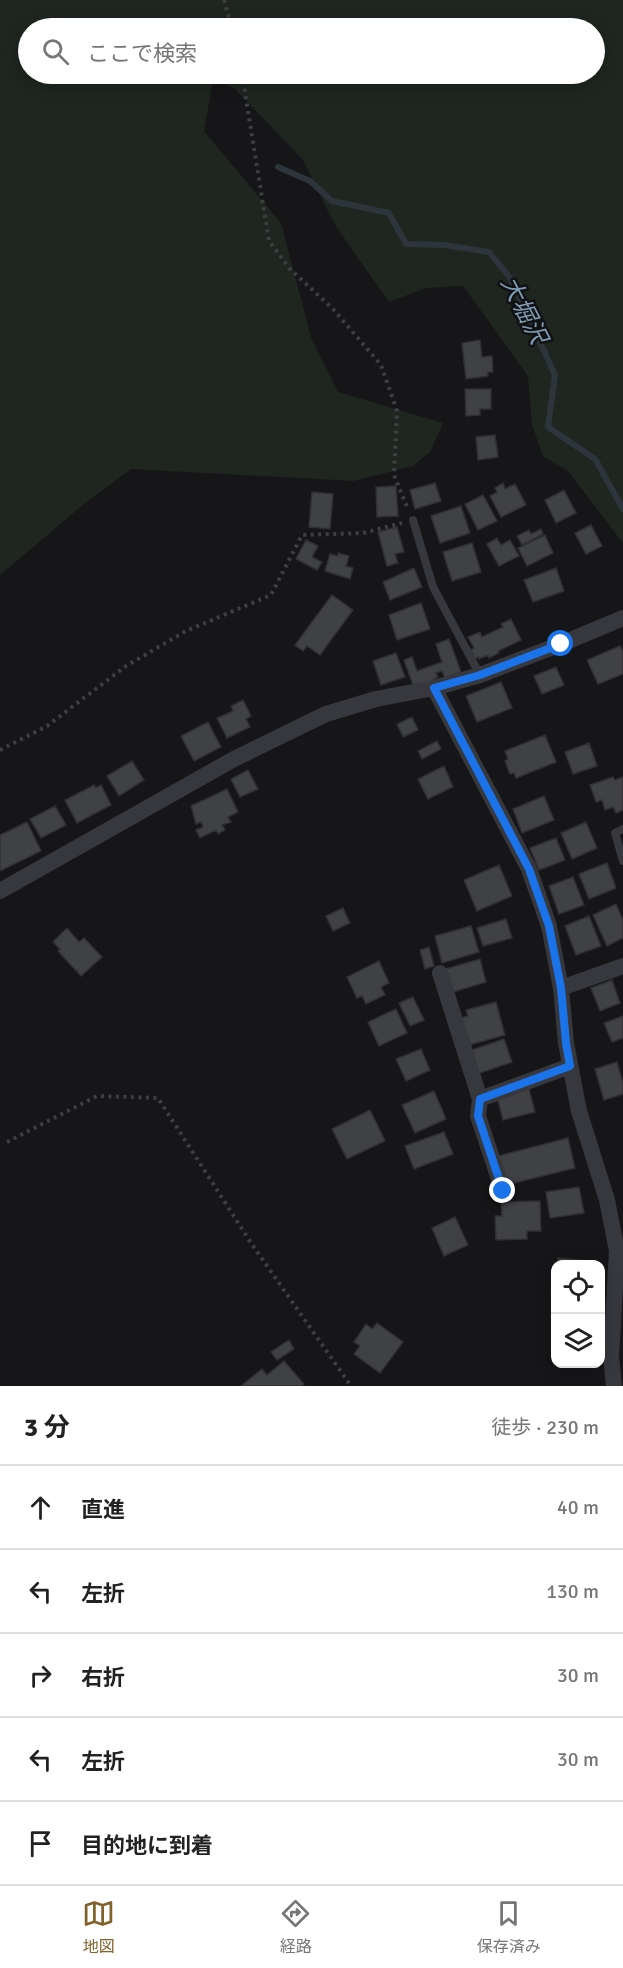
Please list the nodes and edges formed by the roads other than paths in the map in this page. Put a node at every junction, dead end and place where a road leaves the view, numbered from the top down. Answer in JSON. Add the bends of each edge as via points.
{"nodes":[{"id":1,"x":413,"y":520,"type":"road end"},
{"id":2,"x":623,"y":618,"type":"edge"},
{"id":3,"x":480,"y":675,"type":"junction"},
{"id":4,"x":434,"y":688,"type":"junction"},
{"id":5,"x":623,"y":829,"type":"edge"},
{"id":6,"x":623,"y":861,"type":"edge"},
{"id":7,"x":0,"y":891,"type":"edge"},
{"id":8,"x":623,"y":966,"type":"edge"},
{"id":9,"x":440,"y":973,"type":"dead end"},
{"id":10,"x":561,"y":988,"type":"junction"},
{"id":11,"x":570,"y":1066,"type":"junction"},
{"id":12,"x":480,"y":1099,"type":"junction"},
{"id":13,"x":503,"y":1191,"type":"dead end"},
{"id":14,"x":614,"y":1386,"type":"edge"}],
"edges":[{"from":1,"to":3,"type":"lane","via":[[433,587]]},
{"from":2,"to":3,"type":"street"},
{"from":3,"to":4,"type":"street"},
{"from":4,"to":7,"type":"street","via":[[326,714],[234,759]]},
{"from":4,"to":10,"type":"street","via":[[529,869],[549,926]]},
{"from":5,"to":6,"type":"lane","via":[[615,833]]},
{"from":8,"to":10,"type":"street"},
{"from":9,"to":12,"type":"street"},
{"from":10,"to":11,"type":"street"},
{"from":11,"to":12,"type":"street"},
{"from":11,"to":14,"type":"street","via":[[617,1251],[611,1357]]},
{"from":12,"to":13,"type":"street","via":[[478,1116]]}]}
